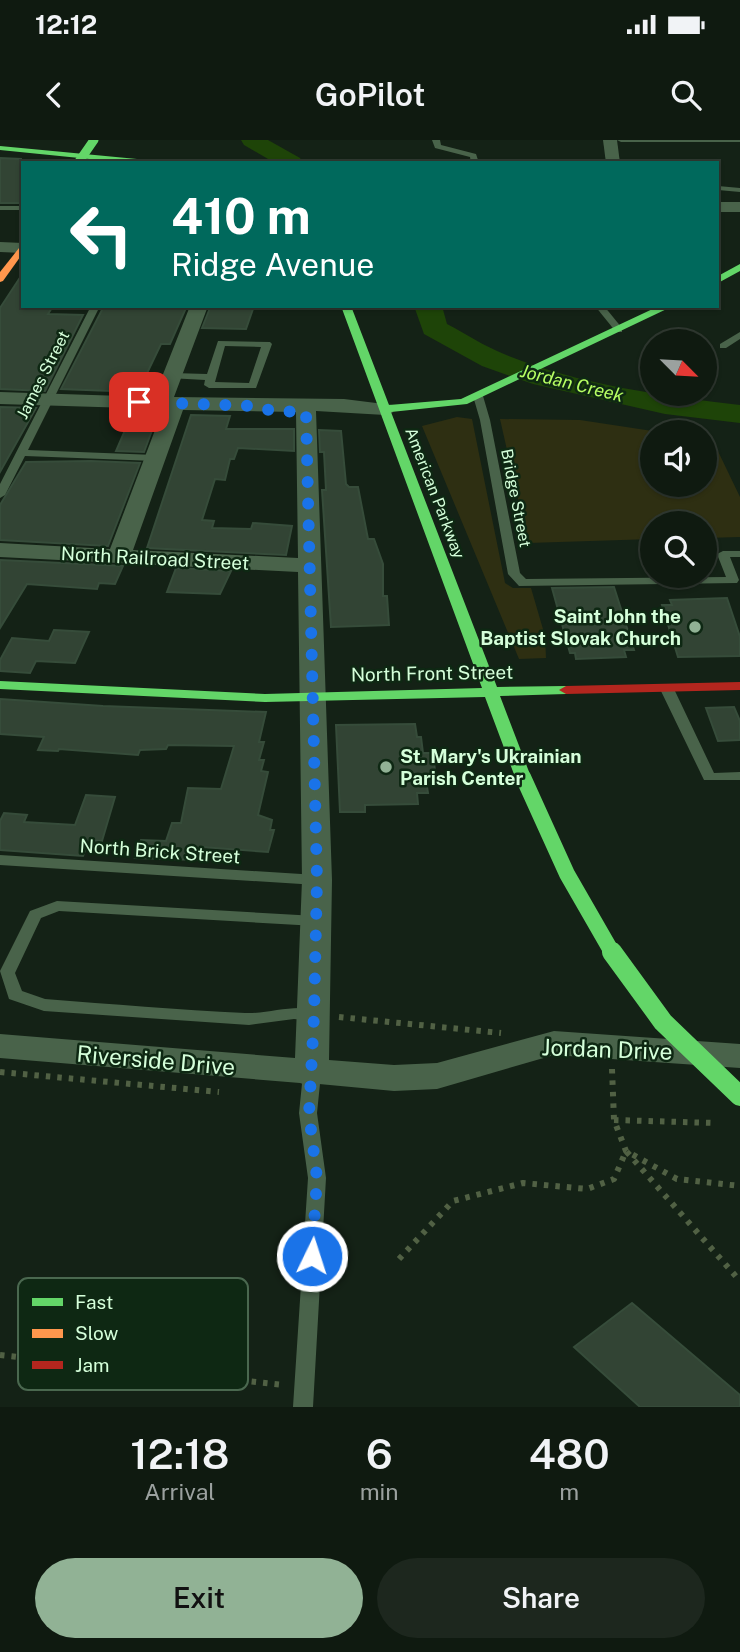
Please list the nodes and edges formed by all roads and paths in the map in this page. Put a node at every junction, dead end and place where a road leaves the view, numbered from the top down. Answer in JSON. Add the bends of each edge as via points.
{"nodes":[{"id":1,"x":94,"y":140,"type":"edge"},
{"id":2,"x":436,"y":140,"type":"edge"},
{"id":3,"x":610,"y":140,"type":"edge"},
{"id":4,"x":621,"y":140,"type":"edge"},
{"id":5,"x":740,"y":140,"type":"edge"},
{"id":6,"x":0,"y":148,"type":"edge"},
{"id":7,"x":79,"y":161,"type":"edge"},
{"id":8,"x":137,"y":161,"type":"edge"},
{"id":9,"x":474,"y":161,"type":"edge"},
{"id":10,"x":612,"y":161,"type":"edge"},
{"id":11,"x":719,"y":188,"type":"edge"},
{"id":12,"x":740,"y":190,"type":"edge"},
{"id":13,"x":719,"y":207,"type":"edge"},
{"id":14,"x":740,"y":207,"type":"edge"},
{"id":15,"x":0,"y":208,"type":"edge"},
{"id":16,"x":21,"y":208,"type":"edge"},
{"id":17,"x":0,"y":247,"type":"edge"},
{"id":18,"x":21,"y":248,"type":"edge"},
{"id":19,"x":21,"y":249,"type":"edge"},
{"id":20,"x":740,"y":267,"type":"edge"},
{"id":21,"x":0,"y":279,"type":"edge"},
{"id":22,"x":719,"y":279,"type":"edge"},
{"id":23,"x":95,"y":308,"type":"edge"},
{"id":24,"x":198,"y":308,"type":"edge"},
{"id":25,"x":347,"y":308,"type":"edge"},
{"id":26,"x":601,"y":308,"type":"edge"},
{"id":27,"x":664,"y":308,"type":"edge"},
{"id":28,"x":619,"y":330,"type":"junction"},
{"id":29,"x":740,"y":335,"type":"edge"},
{"id":30,"x":723,"y":346,"type":"dead end"},
{"id":31,"x":172,"y":376,"type":"junction"},
{"id":32,"x":211,"y":377,"type":"junction"},
{"id":33,"x":485,"y":393,"type":"junction"},
{"id":34,"x":0,"y":398,"type":"edge"},
{"id":35,"x":47,"y":400,"type":"junction"},
{"id":36,"x":169,"y":403,"type":"junction"},
{"id":37,"x":251,"y":406,"type":"junction"},
{"id":38,"x":385,"y":409,"type":"junction"},
{"id":39,"x":306,"y":412,"type":"junction"},
{"id":40,"x":22,"y":453,"type":"junction"},
{"id":41,"x":155,"y":458,"type":"junction"},
{"id":42,"x":0,"y":495,"type":"edge"},
{"id":43,"x":0,"y":551,"type":"edge"},
{"id":44,"x":740,"y":554,"type":"edge"},
{"id":45,"x":119,"y":556,"type":"junction"},
{"id":46,"x":309,"y":566,"type":"junction"},
{"id":47,"x":0,"y":685,"type":"edge"},
{"id":48,"x":740,"y":686,"type":"edge"},
{"id":49,"x":667,"y":689,"type":"junction"},
{"id":50,"x":492,"y":693,"type":"junction"},
{"id":51,"x":313,"y":697,"type":"junction"},
{"id":52,"x":740,"y":776,"type":"edge"},
{"id":53,"x":0,"y":860,"type":"edge"},
{"id":54,"x":317,"y":880,"type":"junction"},
{"id":55,"x":316,"y":920,"type":"junction"},
{"id":56,"x":323,"y":1016,"type":"junction"},
{"id":57,"x":512,"y":1034,"type":"dead end"},
{"id":58,"x":0,"y":1046,"type":"edge"},
{"id":59,"x":611,"y":1047,"type":"junction"},
{"id":60,"x":740,"y":1056,"type":"edge"},
{"id":61,"x":0,"y":1072,"type":"edge"},
{"id":62,"x":312,"y":1074,"type":"junction"},
{"id":63,"x":219,"y":1092,"type":"dead end"},
{"id":64,"x":740,"y":1096,"type":"edge"},
{"id":65,"x":614,"y":1120,"type":"junction"},
{"id":66,"x":726,"y":1124,"type":"dead end"},
{"id":67,"x":626,"y":1151,"type":"junction"},
{"id":68,"x":740,"y":1186,"type":"edge"},
{"id":69,"x":399,"y":1259,"type":"dead end"},
{"id":70,"x":740,"y":1281,"type":"edge"},
{"id":71,"x":0,"y":1355,"type":"edge"},
{"id":72,"x":18,"y":1357,"type":"edge"},
{"id":73,"x":248,"y":1381,"type":"edge"},
{"id":74,"x":304,"y":1387,"type":"junction"},
{"id":75,"x":303,"y":1407,"type":"edge"}],
"edges":[{"from":1,"to":7,"type":"main road","bridge":true},
{"from":2,"to":9,"type":"lane","via":[[438,146],[473,156]]},
{"from":3,"to":10,"type":"street"},
{"from":4,"to":5,"type":"lane"},
{"from":6,"to":8,"type":"main road"},
{"from":11,"to":12,"type":"lane"},
{"from":13,"to":14,"type":"street"},
{"from":15,"to":16,"type":"lane"},
{"from":17,"to":18,"type":"street"},
{"from":19,"to":21,"type":"main road"},
{"from":20,"to":22,"type":"main road"},
{"from":23,"to":35,"type":"lane","name":"James Street"},
{"from":24,"to":31,"type":"street"},
{"from":25,"to":38,"type":"main road","name":"American Parkway"},
{"from":26,"to":28,"type":"lane"},
{"from":27,"to":28,"type":"main road"},
{"from":28,"to":33,"type":"main road"},
{"from":29,"to":30,"type":"lane"},
{"from":31,"to":32,"type":"lane"},
{"from":31,"to":36,"type":"street"},
{"from":32,"to":32,"type":"lane","via":[[221,344],[267,345],[253,386],[209,385]]},
{"from":33,"to":38,"type":"main road","via":[[450,405]]},
{"from":33,"to":44,"type":"lane","name":"Bridge Street","via":[[485,420],[514,573],[523,583],[733,580],[723,554]]},
{"from":34,"to":35,"type":"street"},
{"from":35,"to":36,"type":"street"},
{"from":35,"to":40,"type":"lane","name":"James Street"},
{"from":36,"to":37,"type":"street"},
{"from":36,"to":41,"type":"street"},
{"from":37,"to":38,"type":"street"},
{"from":37,"to":39,"type":"street"},
{"from":38,"to":39,"type":"street"},
{"from":38,"to":50,"type":"main road","name":"American Parkway"},
{"from":39,"to":46,"type":"street"},
{"from":40,"to":41,"type":"lane"},
{"from":40,"to":42,"type":"lane","name":"James Street"},
{"from":41,"to":45,"type":"street"},
{"from":43,"to":45,"type":"street","name":"North Railroad Street"},
{"from":45,"to":46,"type":"street","name":"North Railroad Street"},
{"from":46,"to":51,"type":"street"},
{"from":47,"to":51,"type":"main road","name":"North Front Street"},
{"from":48,"to":49,"type":"main road","name":"North Front Street"},
{"from":49,"to":50,"type":"main road","name":"North Front Street"},
{"from":49,"to":52,"type":"lane","via":[[709,777]]},
{"from":50,"to":51,"type":"main road","name":"North Front Street"},
{"from":50,"to":64,"type":"main road","name":"American Parkway","bridge":true,"via":[[553,848],[595,930],[663,1022]]},
{"from":51,"to":54,"type":"street"},
{"from":53,"to":54,"type":"lane","name":"North Brick Street"},
{"from":54,"to":55,"type":"street"},
{"from":55,"to":56,"type":"street"},
{"from":55,"to":56,"type":"lane","via":[[57,906],[35,915],[7,973],[15,995],[44,1005],[249,1019],[294,1013]]},
{"from":56,"to":57,"type":"path"},
{"from":56,"to":62,"type":"street"},
{"from":58,"to":62,"type":"street","name":"Riverside Drive"},
{"from":59,"to":60,"type":"street","name":"Jordan Drive"},
{"from":59,"to":62,"type":"street","name":"Jordan Drive","via":[[531,1046],[443,1076],[394,1079]]},
{"from":59,"to":65,"type":"path"},
{"from":61,"to":63,"type":"path"},
{"from":62,"to":74,"type":"lane","via":[[309,1114],[317,1178]]},
{"from":65,"to":66,"type":"path"},
{"from":65,"to":67,"type":"path"},
{"from":67,"to":68,"type":"path","via":[[677,1179]]},
{"from":67,"to":69,"type":"path","via":[[614,1179],[587,1189],[523,1183],[453,1201]]},
{"from":67,"to":70,"type":"path"},
{"from":71,"to":72,"type":"path"},
{"from":73,"to":74,"type":"path"},
{"from":74,"to":75,"type":"lane"}]}
